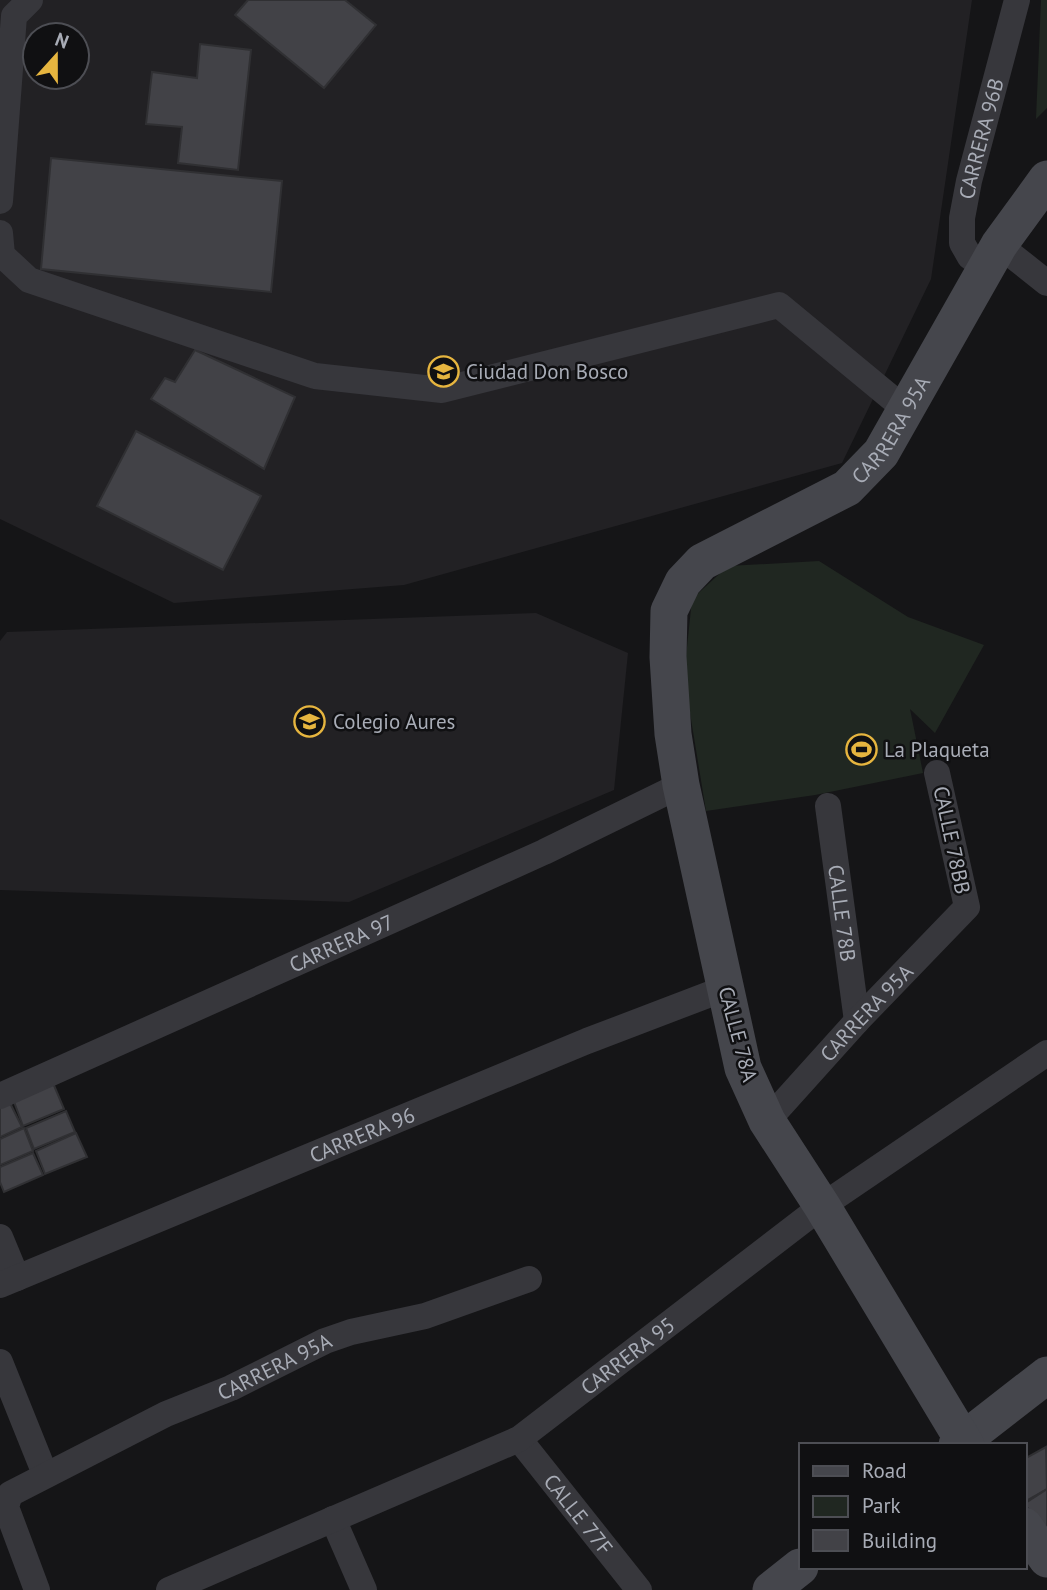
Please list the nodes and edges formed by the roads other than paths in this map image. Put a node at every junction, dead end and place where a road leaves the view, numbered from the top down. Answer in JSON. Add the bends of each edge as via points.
{"nodes":[{"id":1,"x":30,"y":0,"type":"edge"},
{"id":2,"x":1017,"y":0,"type":"edge"},
{"id":3,"x":1047,"y":179,"type":"edge"},
{"id":4,"x":0,"y":201,"type":"edge"},
{"id":5,"x":0,"y":233,"type":"edge"},
{"id":6,"x":993,"y":256,"type":"junction"},
{"id":7,"x":1047,"y":283,"type":"edge"},
{"id":8,"x":906,"y":410,"type":"junction"},
{"id":9,"x":669,"y":611,"type":"joint"},
{"id":10,"x":937,"y":773,"type":"dead end"},
{"id":11,"x":681,"y":785,"type":"junction"},
{"id":12,"x":828,"y":806,"type":"dead end"},
{"id":13,"x":967,"y":907,"type":"joint"},
{"id":14,"x":726,"y":988,"type":"junction"},
{"id":15,"x":857,"y":1021,"type":"junction"},
{"id":16,"x":1047,"y":1053,"type":"edge"},
{"id":17,"x":0,"y":1096,"type":"edge"},
{"id":18,"x":767,"y":1121,"type":"junction"},
{"id":19,"x":822,"y":1206,"type":"junction"},
{"id":20,"x":0,"y":1237,"type":"edge"},
{"id":21,"x":528,"y":1279,"type":"dead end"},
{"id":22,"x":9,"y":1281,"type":"edge"},
{"id":23,"x":0,"y":1362,"type":"edge"},
{"id":24,"x":1047,"y":1375,"type":"edge"},
{"id":25,"x":519,"y":1438,"type":"junction"},
{"id":26,"x":962,"y":1443,"type":"edge"},
{"id":27,"x":36,"y":1479,"type":"junction"},
{"id":28,"x":333,"y":1519,"type":"junction"},
{"id":29,"x":1026,"y":1529,"type":"edge"},
{"id":30,"x":1047,"y":1559,"type":"edge"},
{"id":31,"x":799,"y":1568,"type":"edge"},
{"id":32,"x":37,"y":1590,"type":"edge"},
{"id":33,"x":169,"y":1590,"type":"edge"},
{"id":34,"x":364,"y":1590,"type":"edge"},
{"id":35,"x":639,"y":1590,"type":"edge"},
{"id":36,"x":771,"y":1590,"type":"edge"}],
"edges":[{"from":1,"to":4,"type":"street","via":[[14,16]]},
{"from":2,"to":6,"type":"street","name":"CARRERA 96B","via":[[962,218],[962,243],[970,257]]},
{"from":3,"to":6,"type":"street","name":"CARRERA 95A"},
{"from":5,"to":8,"type":"street","via":[[2,255],[29,280],[315,376],[442,390],[779,305]]},
{"from":6,"to":7,"type":"street","name":"CARRERA 96B"},
{"from":6,"to":8,"type":"street","name":"CARRERA 95A"},
{"from":8,"to":9,"type":"street","name":"CARRERA 95A","via":[[881,453],[847,488],[702,562],[683,582]]},
{"from":9,"to":11,"type":"street","name":"CALLE 78A","via":[[673,734]]},
{"from":10,"to":13,"type":"street","name":"CALLE 78BB"},
{"from":11,"to":14,"type":"street","name":"CALLE 78A"},
{"from":11,"to":17,"type":"street","name":"CARRERA 97","via":[[544,852]]},
{"from":12,"to":15,"type":"street","name":"CALLE 78B"},
{"from":13,"to":15,"type":"street","name":"CARRERA 95A"},
{"from":14,"to":18,"type":"street","name":"CALLE 78A","via":[[743,1068]]},
{"from":14,"to":22,"type":"street","name":"CARRERA 96","via":[[587,1041]]},
{"from":15,"to":18,"type":"street","name":"CARRERA 95A"},
{"from":16,"to":19,"type":"street","name":"CARRERA 95"},
{"from":18,"to":19,"type":"street","name":"CALLE 78A"},
{"from":19,"to":25,"type":"street","name":"CARRERA 95"},
{"from":19,"to":26,"type":"street","name":"CALLE 78A"},
{"from":20,"to":22,"type":"street"},
{"from":21,"to":27,"type":"street","name":"CARRERA 95A","via":[[425,1316],[325,1341]]},
{"from":23,"to":27,"type":"street"},
{"from":24,"to":26,"type":"street"},
{"from":25,"to":28,"type":"street","name":"CARRERA 95"},
{"from":25,"to":35,"type":"street","name":"CALLE 77F"},
{"from":27,"to":32,"type":"street","via":[[10,1494],[6,1507]]},
{"from":28,"to":33,"type":"street","name":"CARRERA 95"},
{"from":28,"to":34,"type":"street"},
{"from":29,"to":30,"type":"street"},
{"from":31,"to":36,"type":"street"}]}
